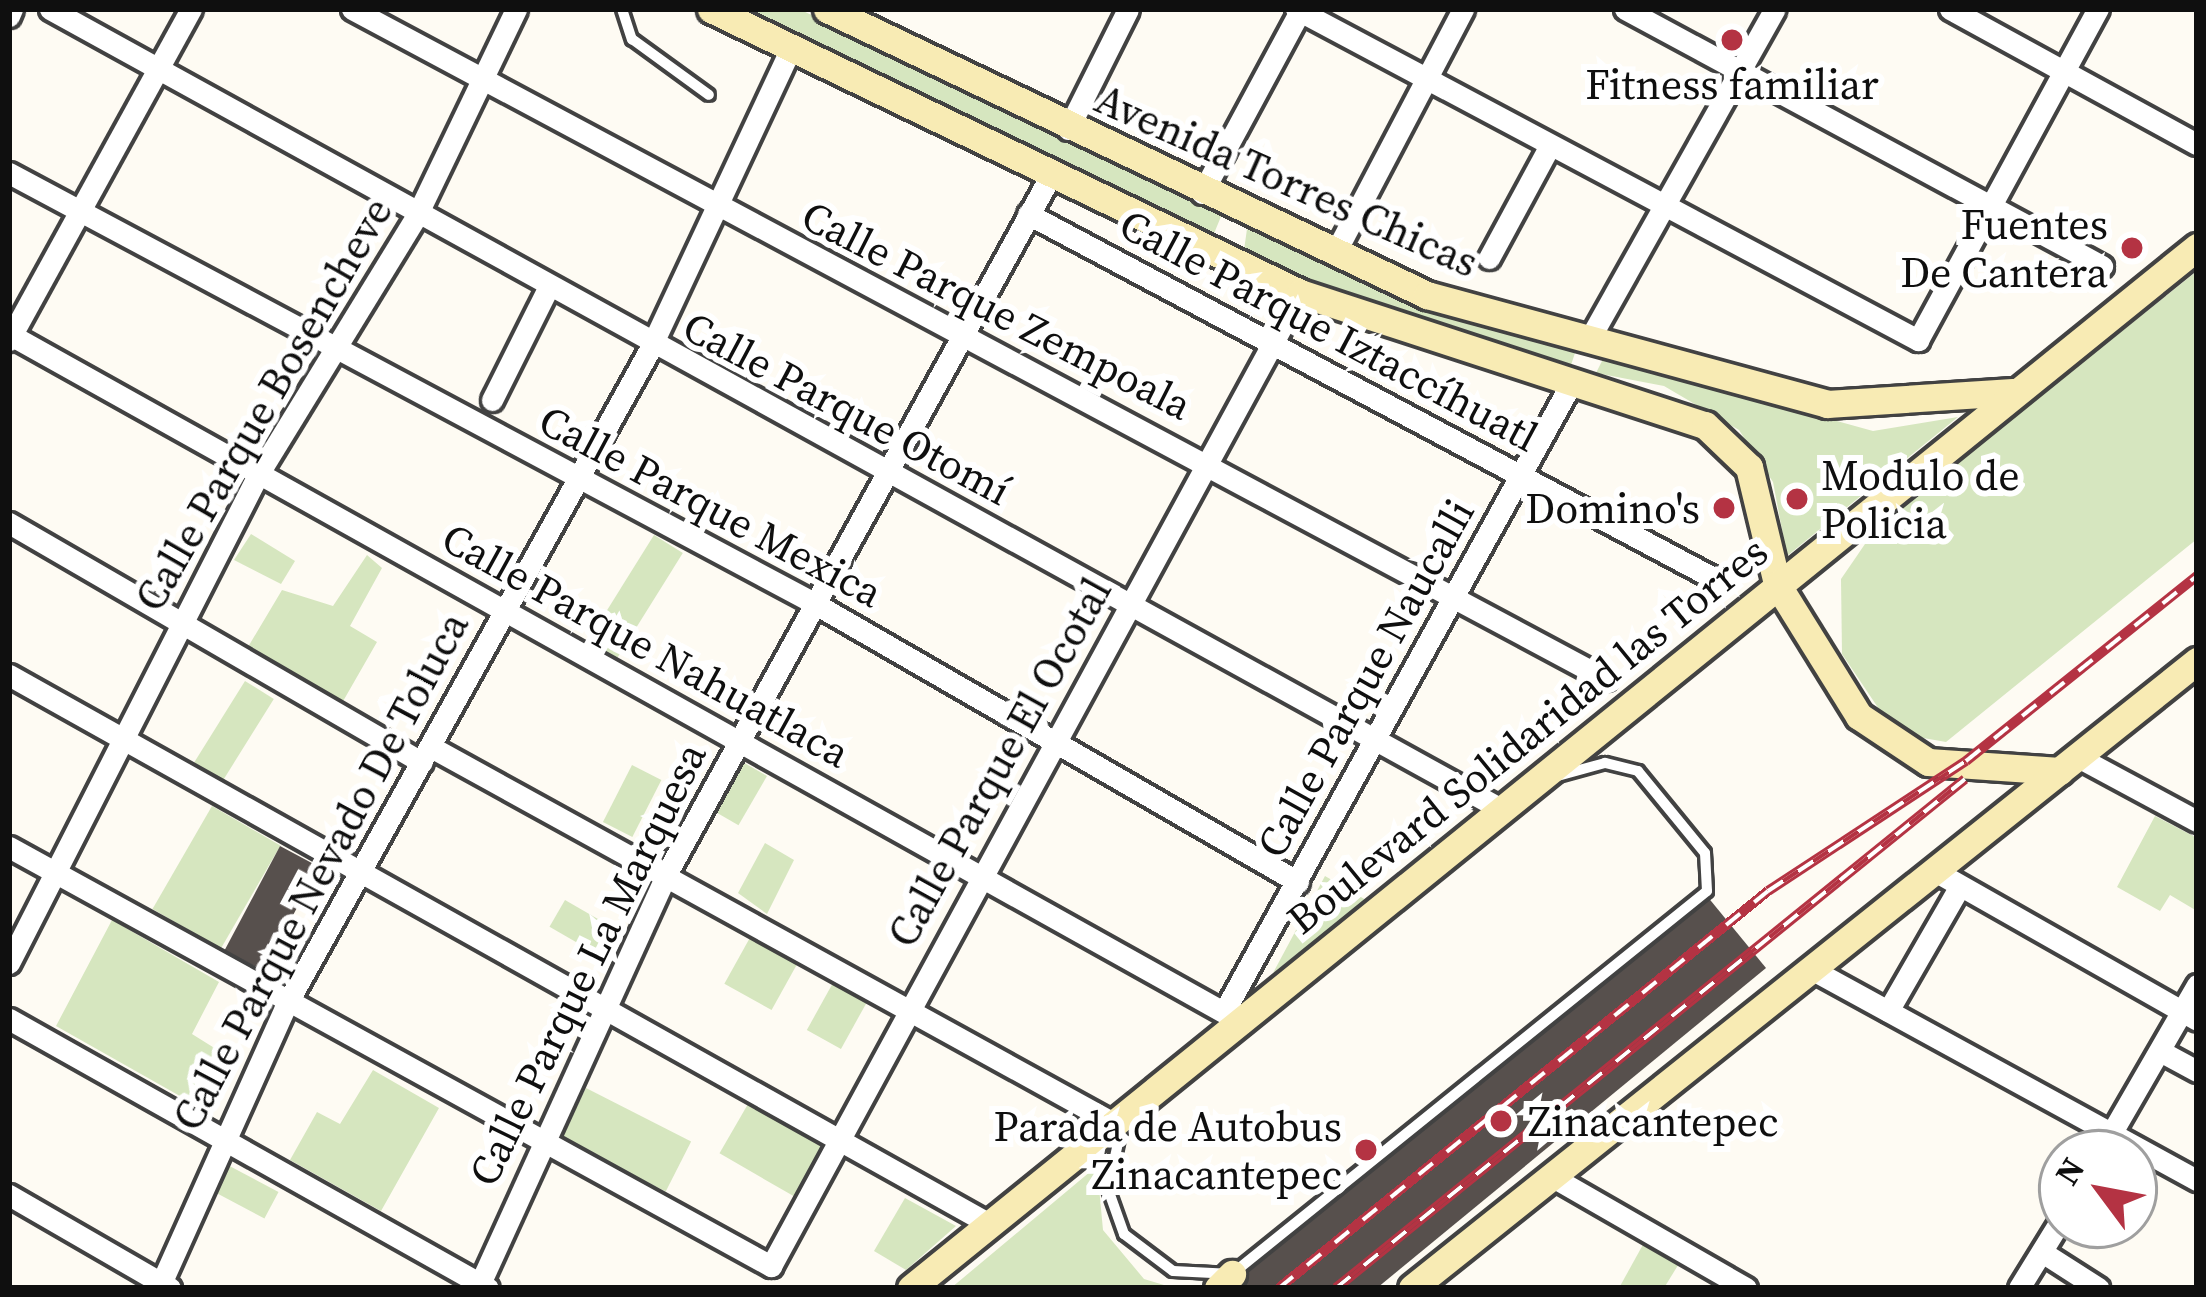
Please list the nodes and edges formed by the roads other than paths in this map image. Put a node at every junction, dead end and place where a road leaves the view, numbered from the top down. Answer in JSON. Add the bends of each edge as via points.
{"nodes":[{"id":1,"x":50,"y":9,"type":"edge"},
{"id":2,"x":191,"y":9,"type":"edge"},
{"id":3,"x":352,"y":9,"type":"edge"},
{"id":4,"x":516,"y":9,"type":"edge"},
{"id":5,"x":622,"y":9,"type":"edge"},
{"id":6,"x":711,"y":9,"type":"edge"},
{"id":7,"x":826,"y":9,"type":"edge"},
{"id":8,"x":1463,"y":9,"type":"edge"},
{"id":9,"x":1625,"y":9,"type":"edge"},
{"id":10,"x":1775,"y":9,"type":"edge"},
{"id":11,"x":1950,"y":9,"type":"edge"},
{"id":12,"x":2098,"y":9,"type":"edge"},
{"id":13,"x":1298,"y":10,"type":"edge"},
{"id":14,"x":1118,"y":12,"type":"edge"},
{"id":15,"x":791,"y":48,"type":"junction"},
{"id":16,"x":2068,"y":68,"type":"junction"},
{"id":17,"x":157,"y":72,"type":"junction"},
{"id":18,"x":1741,"y":74,"type":"junction"},
{"id":19,"x":1424,"y":77,"type":"junction"},
{"id":20,"x":483,"y":80,"type":"junction"},
{"id":21,"x":709,"y":94,"type":"dead end"},
{"id":22,"x":1068,"y":129,"type":"junction"},
{"id":23,"x":2197,"y":144,"type":"edge"},
{"id":24,"x":1550,"y":145,"type":"junction"},
{"id":25,"x":9,"y":173,"type":"edge"},
{"id":26,"x":1052,"y":173,"type":"junction"},
{"id":27,"x":1202,"y":193,"type":"junction"},
{"id":28,"x":1669,"y":206,"type":"junction"},
{"id":29,"x":716,"y":208,"type":"junction"},
{"id":30,"x":1990,"y":208,"type":"junction"},
{"id":31,"x":82,"y":210,"type":"junction"},
{"id":32,"x":1240,"y":211,"type":"junction"},
{"id":33,"x":1028,"y":214,"type":"junction"},
{"id":34,"x":416,"y":217,"type":"junction"},
{"id":35,"x":2197,"y":248,"type":"edge"},
{"id":36,"x":1335,"y":253,"type":"junction"},
{"id":37,"x":1221,"y":255,"type":"junction"},
{"id":38,"x":1489,"y":258,"type":"dead end"},
{"id":39,"x":2102,"y":266,"type":"dead end"},
{"id":40,"x":546,"y":292,"type":"junction"},
{"id":41,"x":1300,"y":293,"type":"junction"},
{"id":42,"x":962,"y":334,"type":"junction"},
{"id":43,"x":10,"y":336,"type":"edge"},
{"id":44,"x":1590,"y":338,"type":"junction"},
{"id":45,"x":1275,"y":344,"type":"junction"},
{"id":46,"x":650,"y":349,"type":"junction"},
{"id":47,"x":335,"y":354,"type":"junction"},
{"id":48,"x":1572,"y":382,"type":"junction"},
{"id":49,"x":2016,"y":392,"type":"junction"},
{"id":50,"x":492,"y":400,"type":"dead end"},
{"id":51,"x":1209,"y":464,"type":"junction"},
{"id":52,"x":886,"y":468,"type":"junction"},
{"id":53,"x":259,"y":473,"type":"junction"},
{"id":54,"x":1520,"y":477,"type":"junction"},
{"id":55,"x":579,"y":479,"type":"junction"},
{"id":56,"x":9,"y":523,"type":"edge"},
{"id":57,"x":1721,"y":582,"type":"dead end"},
{"id":58,"x":1777,"y":584,"type":"junction"},
{"id":59,"x":1455,"y":597,"type":"junction"},
{"id":60,"x":812,"y":602,"type":"junction"},
{"id":61,"x":1130,"y":605,"type":"junction"},
{"id":62,"x":502,"y":614,"type":"junction"},
{"id":63,"x":182,"y":625,"type":"junction"},
{"id":64,"x":2196,"y":663,"type":"edge"},
{"id":65,"x":9,"y":675,"type":"edge"},
{"id":66,"x":1606,"y":679,"type":"dead end"},
{"id":67,"x":121,"y":738,"type":"junction"},
{"id":68,"x":738,"y":738,"type":"junction"},
{"id":69,"x":1377,"y":740,"type":"junction"},
{"id":70,"x":1054,"y":742,"type":"junction"},
{"id":71,"x":426,"y":754,"type":"junction"},
{"id":72,"x":2069,"y":764,"type":"junction"},
{"id":73,"x":1535,"y":783,"type":"junction"},
{"id":74,"x":1503,"y":809,"type":"junction"},
{"id":75,"x":2197,"y":820,"type":"edge"},
{"id":76,"x":9,"y":847,"type":"edge"},
{"id":77,"x":362,"y":871,"type":"junction"},
{"id":78,"x":668,"y":871,"type":"junction"},
{"id":79,"x":1935,"y":871,"type":"junction"},
{"id":80,"x":54,"y":872,"type":"junction"},
{"id":81,"x":980,"y":877,"type":"junction"},
{"id":82,"x":1298,"y":882,"type":"junction"},
{"id":83,"x":1960,"y":886,"type":"junction"},
{"id":84,"x":9,"y":964,"type":"edge"},
{"id":85,"x":1813,"y":970,"type":"junction"},
{"id":86,"x":2197,"y":985,"type":"edge"},
{"id":87,"x":285,"y":1006,"type":"junction"},
{"id":88,"x":909,"y":1006,"type":"junction"},
{"id":89,"x":602,"y":1008,"type":"junction"},
{"id":90,"x":1888,"y":1011,"type":"junction"},
{"id":91,"x":2189,"y":1015,"type":"edge"},
{"id":92,"x":1234,"y":1016,"type":"junction"},
{"id":93,"x":9,"y":1019,"type":"edge"},
{"id":94,"x":2160,"y":1051,"type":"junction"},
{"id":95,"x":2197,"y":1071,"type":"edge"},
{"id":96,"x":1124,"y":1118,"type":"junction"},
{"id":97,"x":2081,"y":1129,"type":"edge"},
{"id":98,"x":2115,"y":1129,"type":"edge"},
{"id":99,"x":219,"y":1137,"type":"junction"},
{"id":100,"x":838,"y":1138,"type":"junction"},
{"id":101,"x":542,"y":1140,"type":"junction"},
{"id":102,"x":2158,"y":1165,"type":"edge"},
{"id":103,"x":1550,"y":1176,"type":"junction"},
{"id":104,"x":2197,"y":1180,"type":"edge"},
{"id":105,"x":9,"y":1195,"type":"edge"},
{"id":106,"x":991,"y":1225,"type":"junction"},
{"id":107,"x":2044,"y":1249,"type":"edge"},
{"id":108,"x":2042,"y":1252,"type":"junction"},
{"id":109,"x":1225,"y":1281,"type":"edge"},
{"id":110,"x":163,"y":1286,"type":"edge"},
{"id":111,"x":482,"y":1286,"type":"edge"},
{"id":112,"x":911,"y":1288,"type":"edge"},
{"id":113,"x":1412,"y":1288,"type":"edge"},
{"id":114,"x":1746,"y":1288,"type":"edge"},
{"id":115,"x":2019,"y":1288,"type":"edge"},
{"id":116,"x":2098,"y":1288,"type":"edge"}],
"edges":[{"from":1,"to":17,"type":"street","name":"Calle Parque Otomí"},
{"from":2,"to":17,"type":"street"},
{"from":3,"to":20,"type":"street","name":"Calle Parque Zempoala"},
{"from":4,"to":20,"type":"street","name":"Calle Parque Bosencheve"},
{"from":5,"to":21,"type":"lane","via":[[632,39]]},
{"from":6,"to":15,"type":"main road"},
{"from":7,"to":22,"type":"main road","name":"Avenida Torres Chicas"},
{"from":8,"to":19,"type":"street"},
{"from":9,"to":18,"type":"street"},
{"from":10,"to":18,"type":"street"},
{"from":11,"to":16,"type":"street"},
{"from":12,"to":16,"type":"street"},
{"from":13,"to":19,"type":"street"},
{"from":13,"to":27,"type":"street"},
{"from":14,"to":22,"type":"street"},
{"from":15,"to":26,"type":"main road"},
{"from":15,"to":29,"type":"street","name":"Calle Parque Nevado De Toluca"},
{"from":16,"to":23,"type":"street"},
{"from":16,"to":30,"type":"street"},
{"from":17,"to":31,"type":"street"},
{"from":17,"to":34,"type":"street","name":"Calle Parque Otomí"},
{"from":18,"to":28,"type":"street"},
{"from":18,"to":30,"type":"street"},
{"from":19,"to":24,"type":"street"},
{"from":19,"to":36,"type":"street"},
{"from":20,"to":29,"type":"street","name":"Calle Parque Zempoala"},
{"from":20,"to":34,"type":"street","name":"Calle Parque Bosencheve"},
{"from":22,"to":27,"type":"main road","name":"Avenida Torres Chicas"},
{"from":24,"to":28,"type":"street"},
{"from":24,"to":38,"type":"street"},
{"from":25,"to":31,"type":"street","name":"Calle Parque Mexica"},
{"from":26,"to":33,"type":"street","name":"Calle Parque La Marquesa"},
{"from":26,"to":37,"type":"main road"},
{"from":27,"to":32,"type":"main road","name":"Avenida Torres Chicas"},
{"from":28,"to":30,"type":"street","via":[[1914,338],[1924,338]]},
{"from":28,"to":44,"type":"street"},
{"from":29,"to":42,"type":"street","name":"Calle Parque Zempoala"},
{"from":29,"to":46,"type":"street","name":"Calle Parque Nevado De Toluca"},
{"from":30,"to":39,"type":"street"},
{"from":31,"to":43,"type":"street"},
{"from":31,"to":47,"type":"street","name":"Calle Parque Mexica"},
{"from":32,"to":36,"type":"main road","name":"Avenida Torres Chicas"},
{"from":32,"to":37,"type":"main road"},
{"from":33,"to":42,"type":"street","name":"Calle Parque La Marquesa"},
{"from":33,"to":45,"type":"street","name":"Calle Parque Iztaccíhuatl"},
{"from":34,"to":40,"type":"street","name":"Calle Parque Otomí"},
{"from":34,"to":47,"type":"street","name":"Calle Parque Bosencheve"},
{"from":35,"to":49,"type":"main road","name":"Boulevard Solidaridad las Torres"},
{"from":36,"to":44,"type":"main road","name":"Avenida Torres Chicas","via":[[1426,295]]},
{"from":37,"to":41,"type":"main road"},
{"from":40,"to":46,"type":"street","name":"Calle Parque Otomí"},
{"from":40,"to":50,"type":"street"},
{"from":41,"to":45,"type":"street","name":"Calle Parque El Ocotal"},
{"from":41,"to":48,"type":"main road"},
{"from":42,"to":51,"type":"street","name":"Calle Parque Zempoala"},
{"from":42,"to":52,"type":"street","name":"Calle Parque La Marquesa"},
{"from":43,"to":53,"type":"street","name":"Calle Parque Nahuatlaca"},
{"from":44,"to":48,"type":"main road"},
{"from":44,"to":49,"type":"main road","name":"Avenida Torres Chicas","via":[[1827,404],[1902,407]]},
{"from":45,"to":51,"type":"street","name":"Calle Parque El Ocotal"},
{"from":45,"to":54,"type":"street","name":"Calle Parque Iztaccíhuatl"},
{"from":46,"to":52,"type":"street","name":"Calle Parque Otomí"},
{"from":46,"to":55,"type":"street","name":"Calle Parque Nevado De Toluca"},
{"from":47,"to":53,"type":"street","name":"Calle Parque Bosencheve"},
{"from":47,"to":55,"type":"street","name":"Calle Parque Mexica"},
{"from":48,"to":54,"type":"street","name":"Calle Parque Naucalli"},
{"from":48,"to":58,"type":"main road","via":[[1676,412],[1732,446],[1765,500]]},
{"from":49,"to":58,"type":"main road","name":"Boulevard Solidaridad las Torres"},
{"from":51,"to":59,"type":"street","name":"Calle Parque Zempoala"},
{"from":51,"to":61,"type":"street","name":"Calle Parque El Ocotal"},
{"from":52,"to":60,"type":"street","name":"Calle Parque La Marquesa"},
{"from":52,"to":61,"type":"street","name":"Calle Parque Otomí"},
{"from":53,"to":62,"type":"street","name":"Calle Parque Nahuatlaca"},
{"from":53,"to":63,"type":"street","name":"Calle Parque Bosencheve"},
{"from":54,"to":57,"type":"street","name":"Calle Parque Iztaccíhuatl"},
{"from":54,"to":59,"type":"street","name":"Calle Parque Naucalli"},
{"from":55,"to":60,"type":"street","name":"Calle Parque Mexica"},
{"from":55,"to":62,"type":"street","name":"Calle Parque Nevado De Toluca"},
{"from":56,"to":63,"type":"street"},
{"from":58,"to":72,"type":"main road","via":[[1825,673],[1904,752],[1958,770]]},
{"from":58,"to":73,"type":"main road","name":"Boulevard Solidaridad las Torres"},
{"from":59,"to":66,"type":"street","name":"Calle Parque Zempoala"},
{"from":59,"to":69,"type":"street","name":"Calle Parque Naucalli"},
{"from":60,"to":68,"type":"street","name":"Calle Parque La Marquesa"},
{"from":60,"to":70,"type":"street","name":"Calle Parque Mexica"},
{"from":61,"to":69,"type":"street","name":"Calle Parque Otomí"},
{"from":61,"to":70,"type":"street","name":"Calle Parque El Ocotal"},
{"from":62,"to":68,"type":"street","name":"Calle Parque Nahuatlaca"},
{"from":62,"to":71,"type":"street","name":"Calle Parque Nevado De Toluca"},
{"from":63,"to":67,"type":"street","name":"Calle Parque Bosencheve"},
{"from":63,"to":71,"type":"street"},
{"from":64,"to":72,"type":"main road"},
{"from":65,"to":67,"type":"street"},
{"from":67,"to":77,"type":"street"},
{"from":67,"to":80,"type":"street","name":"Calle Parque Bosencheve"},
{"from":68,"to":78,"type":"street","name":"Calle Parque La Marquesa"},
{"from":68,"to":81,"type":"street","name":"Calle Parque Nahuatlaca"},
{"from":69,"to":74,"type":"street","name":"Calle Parque Otomí"},
{"from":69,"to":82,"type":"street","name":"Calle Parque Naucalli"},
{"from":70,"to":81,"type":"street","name":"Calle Parque El Ocotal"},
{"from":70,"to":82,"type":"street","name":"Calle Parque Mexica"},
{"from":71,"to":77,"type":"street","name":"Calle Parque Nevado De Toluca"},
{"from":71,"to":78,"type":"street"},
{"from":72,"to":75,"type":"street"},
{"from":72,"to":79,"type":"main road"},
{"from":73,"to":74,"type":"main road","name":"Boulevard Solidaridad las Torres"},
{"from":73,"to":109,"type":"lane","via":[[1605,763],[1638,771],[1705,853],[1707,891]]},
{"from":74,"to":92,"type":"main road","name":"Boulevard Solidaridad las Torres"},
{"from":76,"to":80,"type":"street"},
{"from":77,"to":87,"type":"street","name":"Calle Parque Nevado De Toluca"},
{"from":77,"to":89,"type":"street"},
{"from":78,"to":88,"type":"street"},
{"from":78,"to":89,"type":"street","name":"Calle Parque La Marquesa"},
{"from":79,"to":83,"type":"street"},
{"from":79,"to":85,"type":"main road"},
{"from":80,"to":84,"type":"street","name":"Calle Parque Bosencheve"},
{"from":80,"to":87,"type":"street"},
{"from":81,"to":88,"type":"street","name":"Calle Parque El Ocotal"},
{"from":81,"to":92,"type":"street","name":"Calle Parque Nahuatlaca"},
{"from":82,"to":92,"type":"street","name":"Calle Parque Naucalli"},
{"from":83,"to":90,"type":"street"},
{"from":83,"to":91,"type":"street"},
{"from":85,"to":90,"type":"street"},
{"from":85,"to":103,"type":"main road"},
{"from":86,"to":91,"type":"street"},
{"from":87,"to":99,"type":"street","name":"Calle Parque Nevado De Toluca"},
{"from":87,"to":101,"type":"street"},
{"from":88,"to":96,"type":"street"},
{"from":88,"to":100,"type":"street","name":"Calle Parque El Ocotal"},
{"from":89,"to":100,"type":"street"},
{"from":89,"to":101,"type":"street","name":"Calle Parque La Marquesa"},
{"from":90,"to":97,"type":"street"},
{"from":91,"to":94,"type":"street"},
{"from":92,"to":96,"type":"main road","name":"Boulevard Solidaridad las Torres"},
{"from":93,"to":99,"type":"street"},
{"from":94,"to":95,"type":"street"},
{"from":94,"to":98,"type":"street"},
{"from":96,"to":106,"type":"main road","name":"Boulevard Solidaridad las Torres"},
{"from":96,"to":109,"type":"lane","via":[[1107,1172],[1124,1234],[1173,1271]]},
{"from":99,"to":110,"type":"street","name":"Calle Parque Nevado De Toluca"},
{"from":99,"to":111,"type":"street"},
{"from":100,"to":101,"type":"street","name":"Calle Parque El Ocotal","via":[[767,1266]]},
{"from":100,"to":106,"type":"street"},
{"from":101,"to":111,"type":"street","name":"Calle Parque La Marquesa"},
{"from":102,"to":104,"type":"street"},
{"from":103,"to":113,"type":"main road"},
{"from":103,"to":114,"type":"street"},
{"from":105,"to":110,"type":"street"},
{"from":106,"to":112,"type":"main road","name":"Boulevard Solidaridad las Torres"},
{"from":107,"to":108,"type":"street"},
{"from":108,"to":115,"type":"street"},
{"from":108,"to":116,"type":"street"}]}
